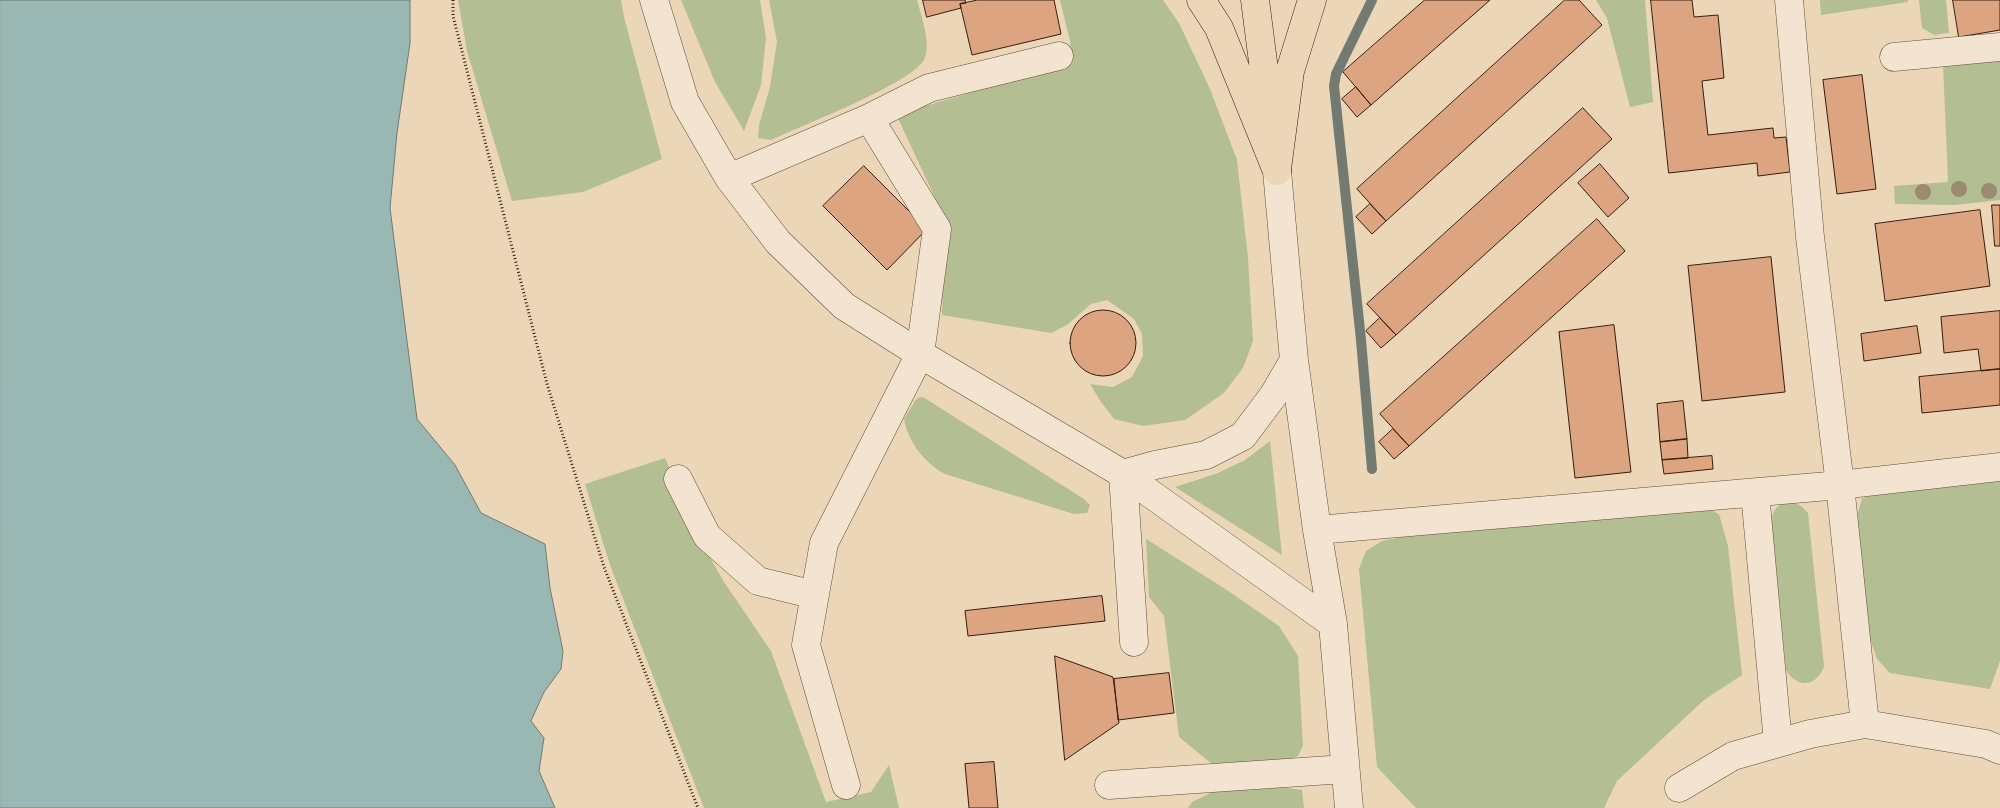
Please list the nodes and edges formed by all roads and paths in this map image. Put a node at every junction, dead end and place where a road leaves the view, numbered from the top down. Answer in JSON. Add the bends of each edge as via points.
{"nodes":[{"id":1,"x":453,"y":0,"type":"edge"},
{"id":2,"x":654,"y":0,"type":"edge"},
{"id":3,"x":1201,"y":0,"type":"edge"},
{"id":4,"x":1255,"y":0,"type":"edge"},
{"id":5,"x":1312,"y":0,"type":"edge"},
{"id":6,"x":1789,"y":0,"type":"edge"},
{"id":7,"x":2000,"y":47,"type":"edge"},
{"id":8,"x":1059,"y":56,"type":"dead end"},
{"id":9,"x":1894,"y":57,"type":"dead end"},
{"id":10,"x":869,"y":118,"type":"junction"},
{"id":11,"x":1277,"y":171,"type":"junction"},
{"id":12,"x":730,"y":178,"type":"junction"},
{"id":13,"x":920,"y":354,"type":"junction"},
{"id":14,"x":1294,"y":360,"type":"junction"},
{"id":15,"x":2000,"y":467,"type":"edge"},
{"id":16,"x":1123,"y":474,"type":"junction"},
{"id":17,"x":678,"y":479,"type":"dead end"},
{"id":18,"x":1840,"y":485,"type":"junction"},
{"id":19,"x":1755,"y":493,"type":"junction"},
{"id":20,"x":1317,"y":530,"type":"junction"},
{"id":21,"x":814,"y":595,"type":"junction"},
{"id":22,"x":1333,"y":624,"type":"junction"},
{"id":23,"x":1134,"y":642,"type":"dead end"},
{"id":24,"x":1865,"y":724,"type":"junction"},
{"id":25,"x":1778,"y":743,"type":"junction"},
{"id":26,"x":2000,"y":750,"type":"edge"},
{"id":27,"x":1345,"y":769,"type":"junction"},
{"id":28,"x":1109,"y":785,"type":"dead end"},
{"id":29,"x":846,"y":786,"type":"dead end"},
{"id":30,"x":1679,"y":788,"type":"dead end"},
{"id":31,"x":698,"y":808,"type":"edge"},
{"id":32,"x":1348,"y":808,"type":"edge"}],
"edges":[{"from":1,"to":31,"type":"path","via":[[453,16],[547,384],[604,567]]},
{"from":2,"to":12,"type":"street","via":[[685,102]]},
{"from":3,"to":11,"type":"main road","via":[[1218,28]]},
{"from":4,"to":11,"type":"main road"},
{"from":5,"to":11,"type":"main road","via":[[1290,71]]},
{"from":6,"to":18,"type":"street","via":[[1810,237]]},
{"from":7,"to":9,"type":"street"},
{"from":8,"to":10,"type":"street","via":[[929,88]]},
{"from":10,"to":12,"type":"street"},
{"from":10,"to":13,"type":"street","via":[[937,229]]},
{"from":11,"to":14,"type":"street"},
{"from":12,"to":13,"type":"street","via":[[778,242],[844,306]]},
{"from":13,"to":16,"type":"street"},
{"from":13,"to":21,"type":"street","via":[[824,543]]},
{"from":14,"to":16,"type":"street","via":[[1273,396],[1243,436],[1206,456]]},
{"from":14,"to":20,"type":"street"},
{"from":15,"to":18,"type":"street"},
{"from":16,"to":22,"type":"street"},
{"from":16,"to":23,"type":"street"},
{"from":17,"to":21,"type":"street","via":[[707,536],[758,581]]},
{"from":18,"to":19,"type":"street"},
{"from":18,"to":24,"type":"street"},
{"from":19,"to":20,"type":"street"},
{"from":19,"to":25,"type":"street"},
{"from":20,"to":22,"type":"street"},
{"from":21,"to":29,"type":"street","via":[[806,645]]},
{"from":22,"to":27,"type":"street"},
{"from":24,"to":25,"type":"street"},
{"from":24,"to":26,"type":"street","via":[[1986,744]]},
{"from":25,"to":30,"type":"street","via":[[1733,756]]},
{"from":27,"to":28,"type":"street"},
{"from":27,"to":32,"type":"street"}]}
